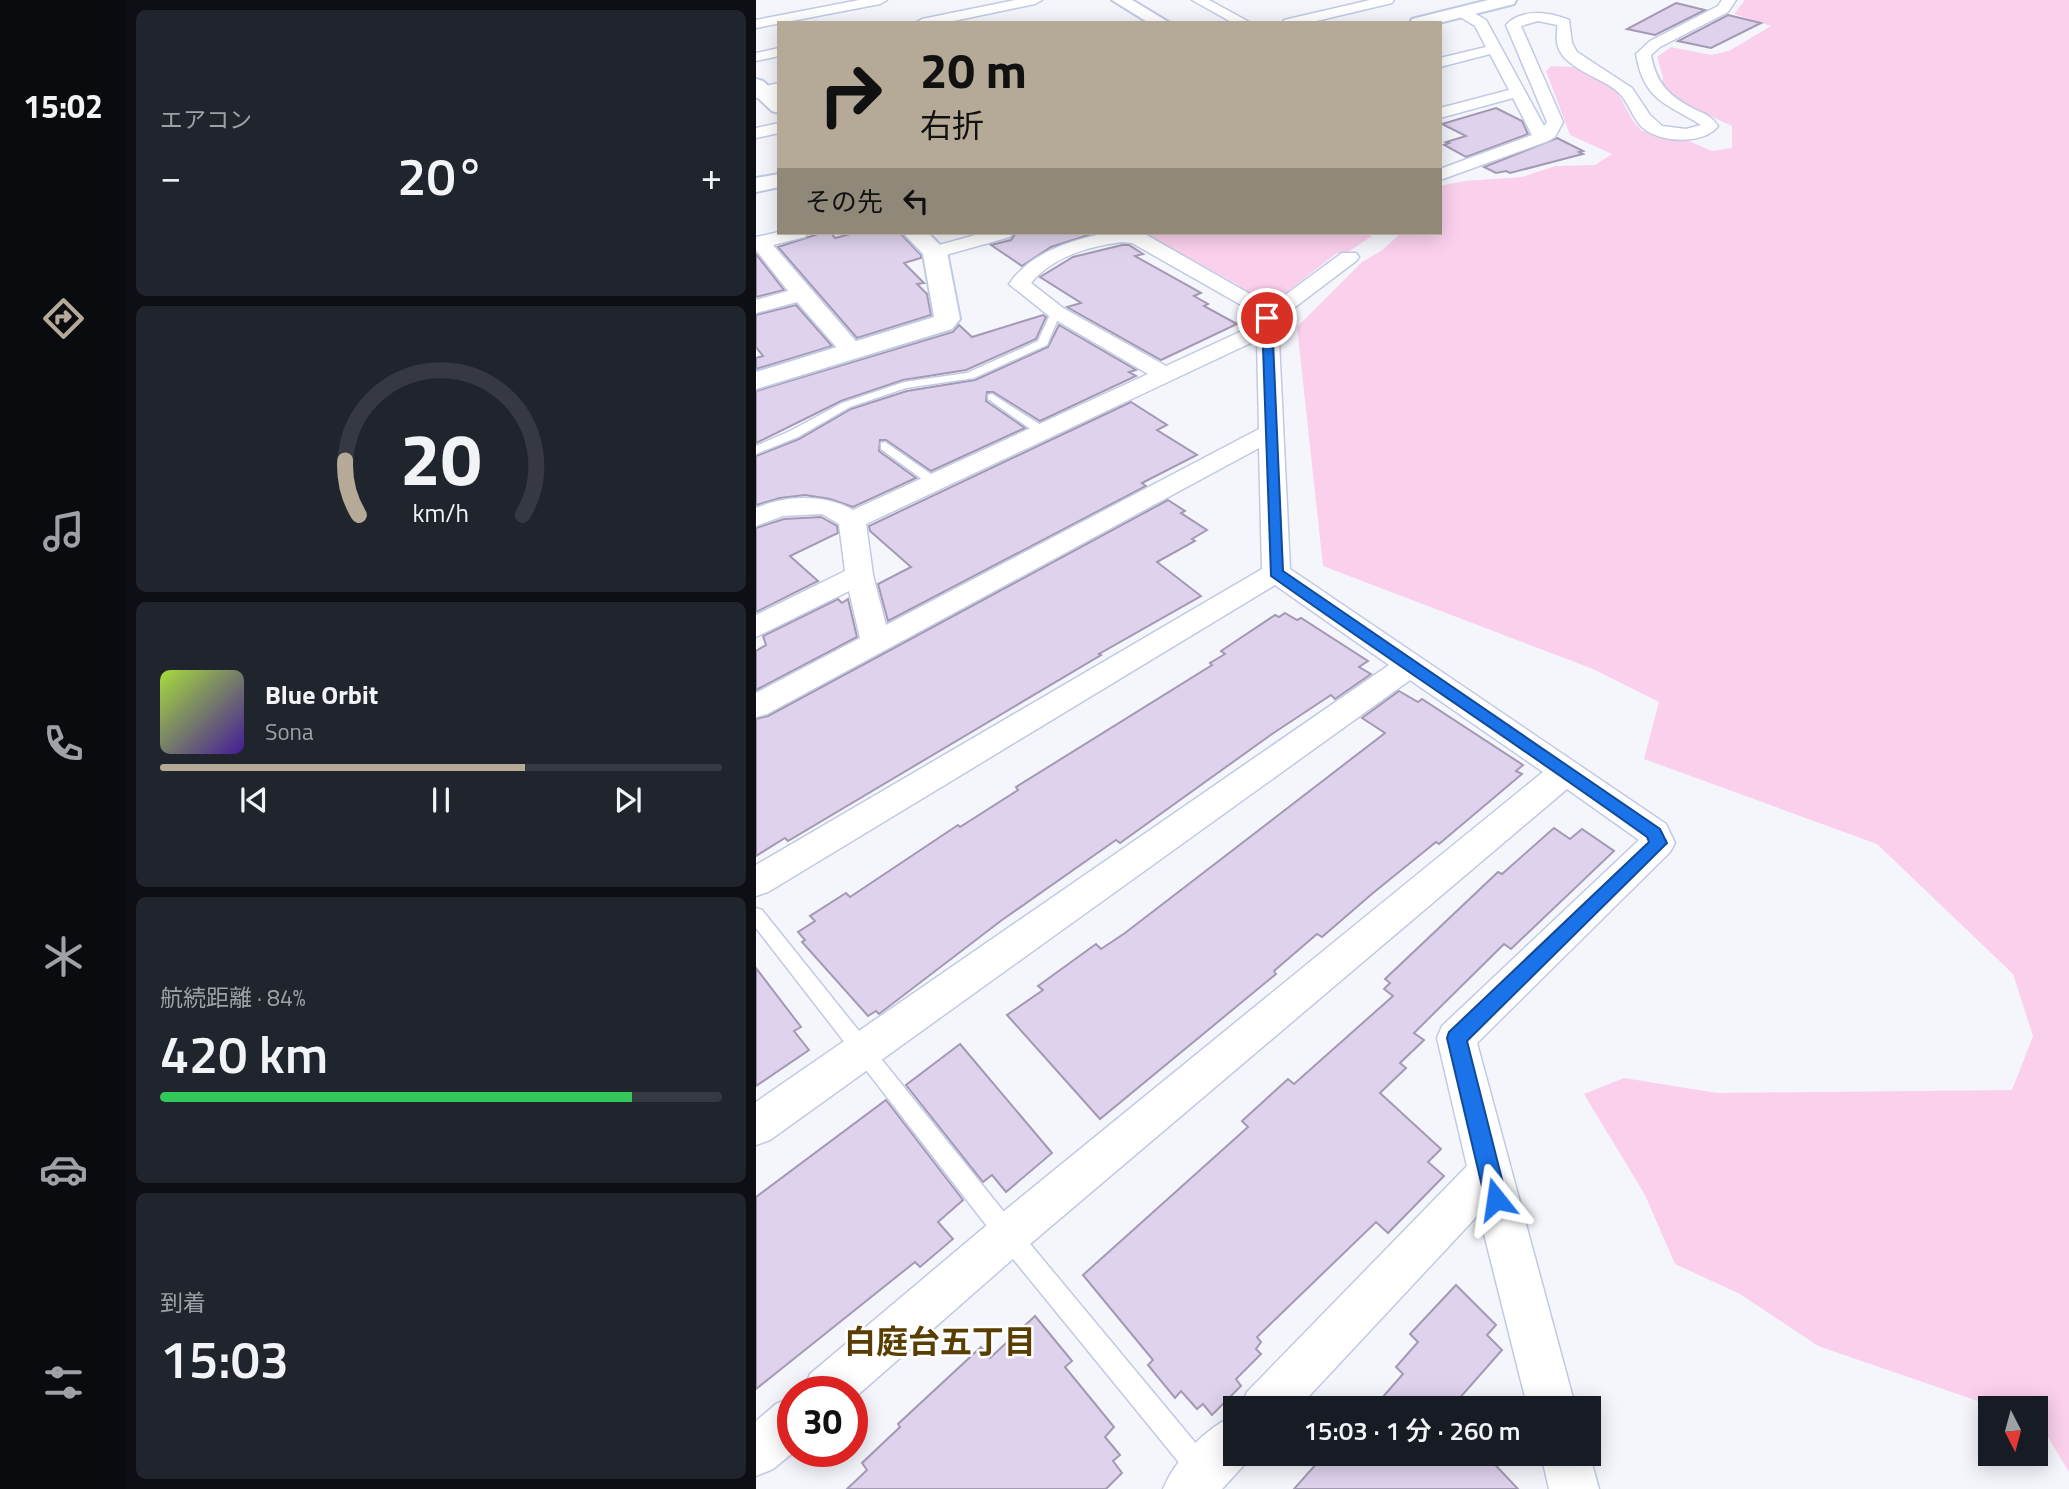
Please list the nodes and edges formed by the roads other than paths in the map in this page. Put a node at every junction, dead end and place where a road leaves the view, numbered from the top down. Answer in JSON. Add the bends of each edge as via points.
{"nodes":[{"id":1,"x":880,"y":0,"type":"edge"},
{"id":2,"x":1034,"y":0,"type":"edge"},
{"id":3,"x":1120,"y":0,"type":"edge"},
{"id":4,"x":1232,"y":0,"type":"edge"},
{"id":5,"x":1387,"y":0,"type":"edge"},
{"id":6,"x":1507,"y":0,"type":"edge"},
{"id":7,"x":1730,"y":0,"type":"edge"},
{"id":8,"x":1205,"y":2,"type":"edge"},
{"id":9,"x":1002,"y":3,"type":"edge"},
{"id":10,"x":1462,"y":12,"type":"junction"},
{"id":11,"x":1024,"y":17,"type":"dead end"},
{"id":12,"x":930,"y":21,"type":"edge"},
{"id":13,"x":1158,"y":21,"type":"edge"},
{"id":14,"x":1240,"y":21,"type":"edge"},
{"id":15,"x":1298,"y":21,"type":"edge"},
{"id":16,"x":1427,"y":21,"type":"edge"},
{"id":17,"x":756,"y":24,"type":"edge"},
{"id":18,"x":1494,"y":49,"type":"junction"},
{"id":19,"x":777,"y":52,"type":"edge"},
{"id":20,"x":756,"y":57,"type":"edge"},
{"id":21,"x":1442,"y":62,"type":"edge"},
{"id":22,"x":763,"y":90,"type":"edge"},
{"id":23,"x":1518,"y":92,"type":"junction"},
{"id":24,"x":777,"y":105,"type":"edge"},
{"id":25,"x":1442,"y":112,"type":"edge"},
{"id":26,"x":777,"y":128,"type":"edge"},
{"id":27,"x":756,"y":133,"type":"edge"},
{"id":28,"x":1542,"y":136,"type":"junction"},
{"id":29,"x":1442,"y":174,"type":"edge"},
{"id":30,"x":777,"y":180,"type":"edge"},
{"id":31,"x":756,"y":185,"type":"edge"},
{"id":32,"x":790,"y":235,"type":"edge"},
{"id":33,"x":917,"y":235,"type":"edge"},
{"id":34,"x":996,"y":235,"type":"edge"},
{"id":35,"x":758,"y":243,"type":"edge"},
{"id":36,"x":935,"y":252,"type":"junction"},
{"id":37,"x":1349,"y":257,"type":"dead end"},
{"id":38,"x":801,"y":294,"type":"junction"},
{"id":39,"x":756,"y":307,"type":"edge"},
{"id":40,"x":1056,"y":312,"type":"junction"},
{"id":41,"x":1266,"y":323,"type":"junction"},
{"id":42,"x":852,"y":351,"type":"junction"},
{"id":43,"x":1165,"y":375,"type":"junction"},
{"id":44,"x":756,"y":382,"type":"edge"},
{"id":45,"x":992,"y":397,"type":"dead end"},
{"id":46,"x":1043,"y":432,"type":"junction"},
{"id":47,"x":1270,"y":433,"type":"junction"},
{"id":48,"x":885,"y":446,"type":"dead end"},
{"id":49,"x":756,"y":450,"type":"edge"},
{"id":50,"x":934,"y":482,"type":"junction"},
{"id":51,"x":756,"y":518,"type":"edge"},
{"id":52,"x":852,"y":520,"type":"junction"},
{"id":53,"x":1276,"y":573,"type":"junction"},
{"id":54,"x":859,"y":575,"type":"junction"},
{"id":55,"x":756,"y":627,"type":"edge"},
{"id":56,"x":876,"y":643,"type":"junction"},
{"id":57,"x":1408,"y":666,"type":"junction"},
{"id":58,"x":756,"y":706,"type":"edge"},
{"id":59,"x":1566,"y":771,"type":"junction"},
{"id":60,"x":756,"y":882,"type":"edge"},
{"id":61,"x":756,"y":915,"type":"edge"},
{"id":62,"x":863,"y":1049,"type":"junction"},
{"id":63,"x":756,"y":1126,"type":"edge"},
{"id":64,"x":1489,"y":1173,"type":"junction"},
{"id":65,"x":1008,"y":1235,"type":"junction"},
{"id":66,"x":844,"y":1376,"type":"edge"},
{"id":67,"x":1276,"y":1396,"type":"edge"},
{"id":68,"x":1549,"y":1396,"type":"edge"},
{"id":69,"x":777,"y":1434,"type":"edge"},
{"id":70,"x":756,"y":1452,"type":"edge"},
{"id":71,"x":1568,"y":1466,"type":"edge"},
{"id":72,"x":1209,"y":1467,"type":"edge"},
{"id":73,"x":1574,"y":1489,"type":"edge"}],
"edges":[{"from":1,"to":17,"type":"street"},
{"from":2,"to":9,"type":"street"},
{"from":3,"to":13,"type":"street"},
{"from":4,"to":8,"type":"street"},
{"from":5,"to":15,"type":"street"},
{"from":6,"to":10,"type":"street"},
{"from":7,"to":28,"type":"street","via":[[1723,9],[1643,54],[1661,98],[1710,126],[1690,134],[1665,133],[1647,125],[1624,89],[1573,56],[1565,46],[1564,23],[1536,17],[1517,21],[1513,25],[1555,122]]},
{"from":8,"to":14,"type":"street"},
{"from":9,"to":11,"type":"street"},
{"from":9,"to":12,"type":"street"},
{"from":10,"to":16,"type":"street"},
{"from":10,"to":18,"type":"street","via":[[1481,23]]},
{"from":18,"to":21,"type":"street"},
{"from":18,"to":23,"type":"street"},
{"from":19,"to":20,"type":"street"},
{"from":22,"to":24,"type":"street"},
{"from":23,"to":25,"type":"street"},
{"from":23,"to":28,"type":"street"},
{"from":26,"to":27,"type":"street"},
{"from":28,"to":29,"type":"street"},
{"from":30,"to":31,"type":"street"},
{"from":32,"to":35,"type":"street"},
{"from":33,"to":36,"type":"street"},
{"from":34,"to":36,"type":"street"},
{"from":35,"to":38,"type":"street"},
{"from":36,"to":42,"type":"street","via":[[947,319]]},
{"from":37,"to":41,"type":"street"},
{"from":38,"to":39,"type":"street"},
{"from":38,"to":42,"type":"street"},
{"from":40,"to":41,"type":"street","via":[[1019,284],[1026,274],[1073,248],[1126,236],[1136,237],[1256,306]]},
{"from":40,"to":43,"type":"street"},
{"from":40,"to":49,"type":"lane","via":[[1043,344],[970,376],[904,385],[846,405]]},
{"from":41,"to":43,"type":"street"},
{"from":41,"to":47,"type":"street"},
{"from":42,"to":44,"type":"street"},
{"from":43,"to":46,"type":"street"},
{"from":45,"to":46,"type":"lane"},
{"from":46,"to":50,"type":"street"},
{"from":47,"to":53,"type":"street"},
{"from":47,"to":56,"type":"street"},
{"from":48,"to":50,"type":"lane"},
{"from":50,"to":52,"type":"street"},
{"from":51,"to":52,"type":"street","via":[[779,508],[827,506]]},
{"from":52,"to":54,"type":"street"},
{"from":53,"to":57,"type":"street"},
{"from":53,"to":60,"type":"street"},
{"from":54,"to":55,"type":"street"},
{"from":54,"to":56,"type":"street"},
{"from":56,"to":58,"type":"street"},
{"from":57,"to":59,"type":"street"},
{"from":57,"to":62,"type":"street"},
{"from":59,"to":64,"type":"street","via":[[1654,833],[1658,843],[1456,1038]]},
{"from":59,"to":65,"type":"street"},
{"from":61,"to":62,"type":"lane"},
{"from":62,"to":63,"type":"street"},
{"from":62,"to":65,"type":"lane"},
{"from":64,"to":67,"type":"street"},
{"from":64,"to":68,"type":"street"},
{"from":65,"to":66,"type":"street"},
{"from":65,"to":72,"type":"lane"},
{"from":69,"to":70,"type":"street"},
{"from":71,"to":73,"type":"street"}]}
